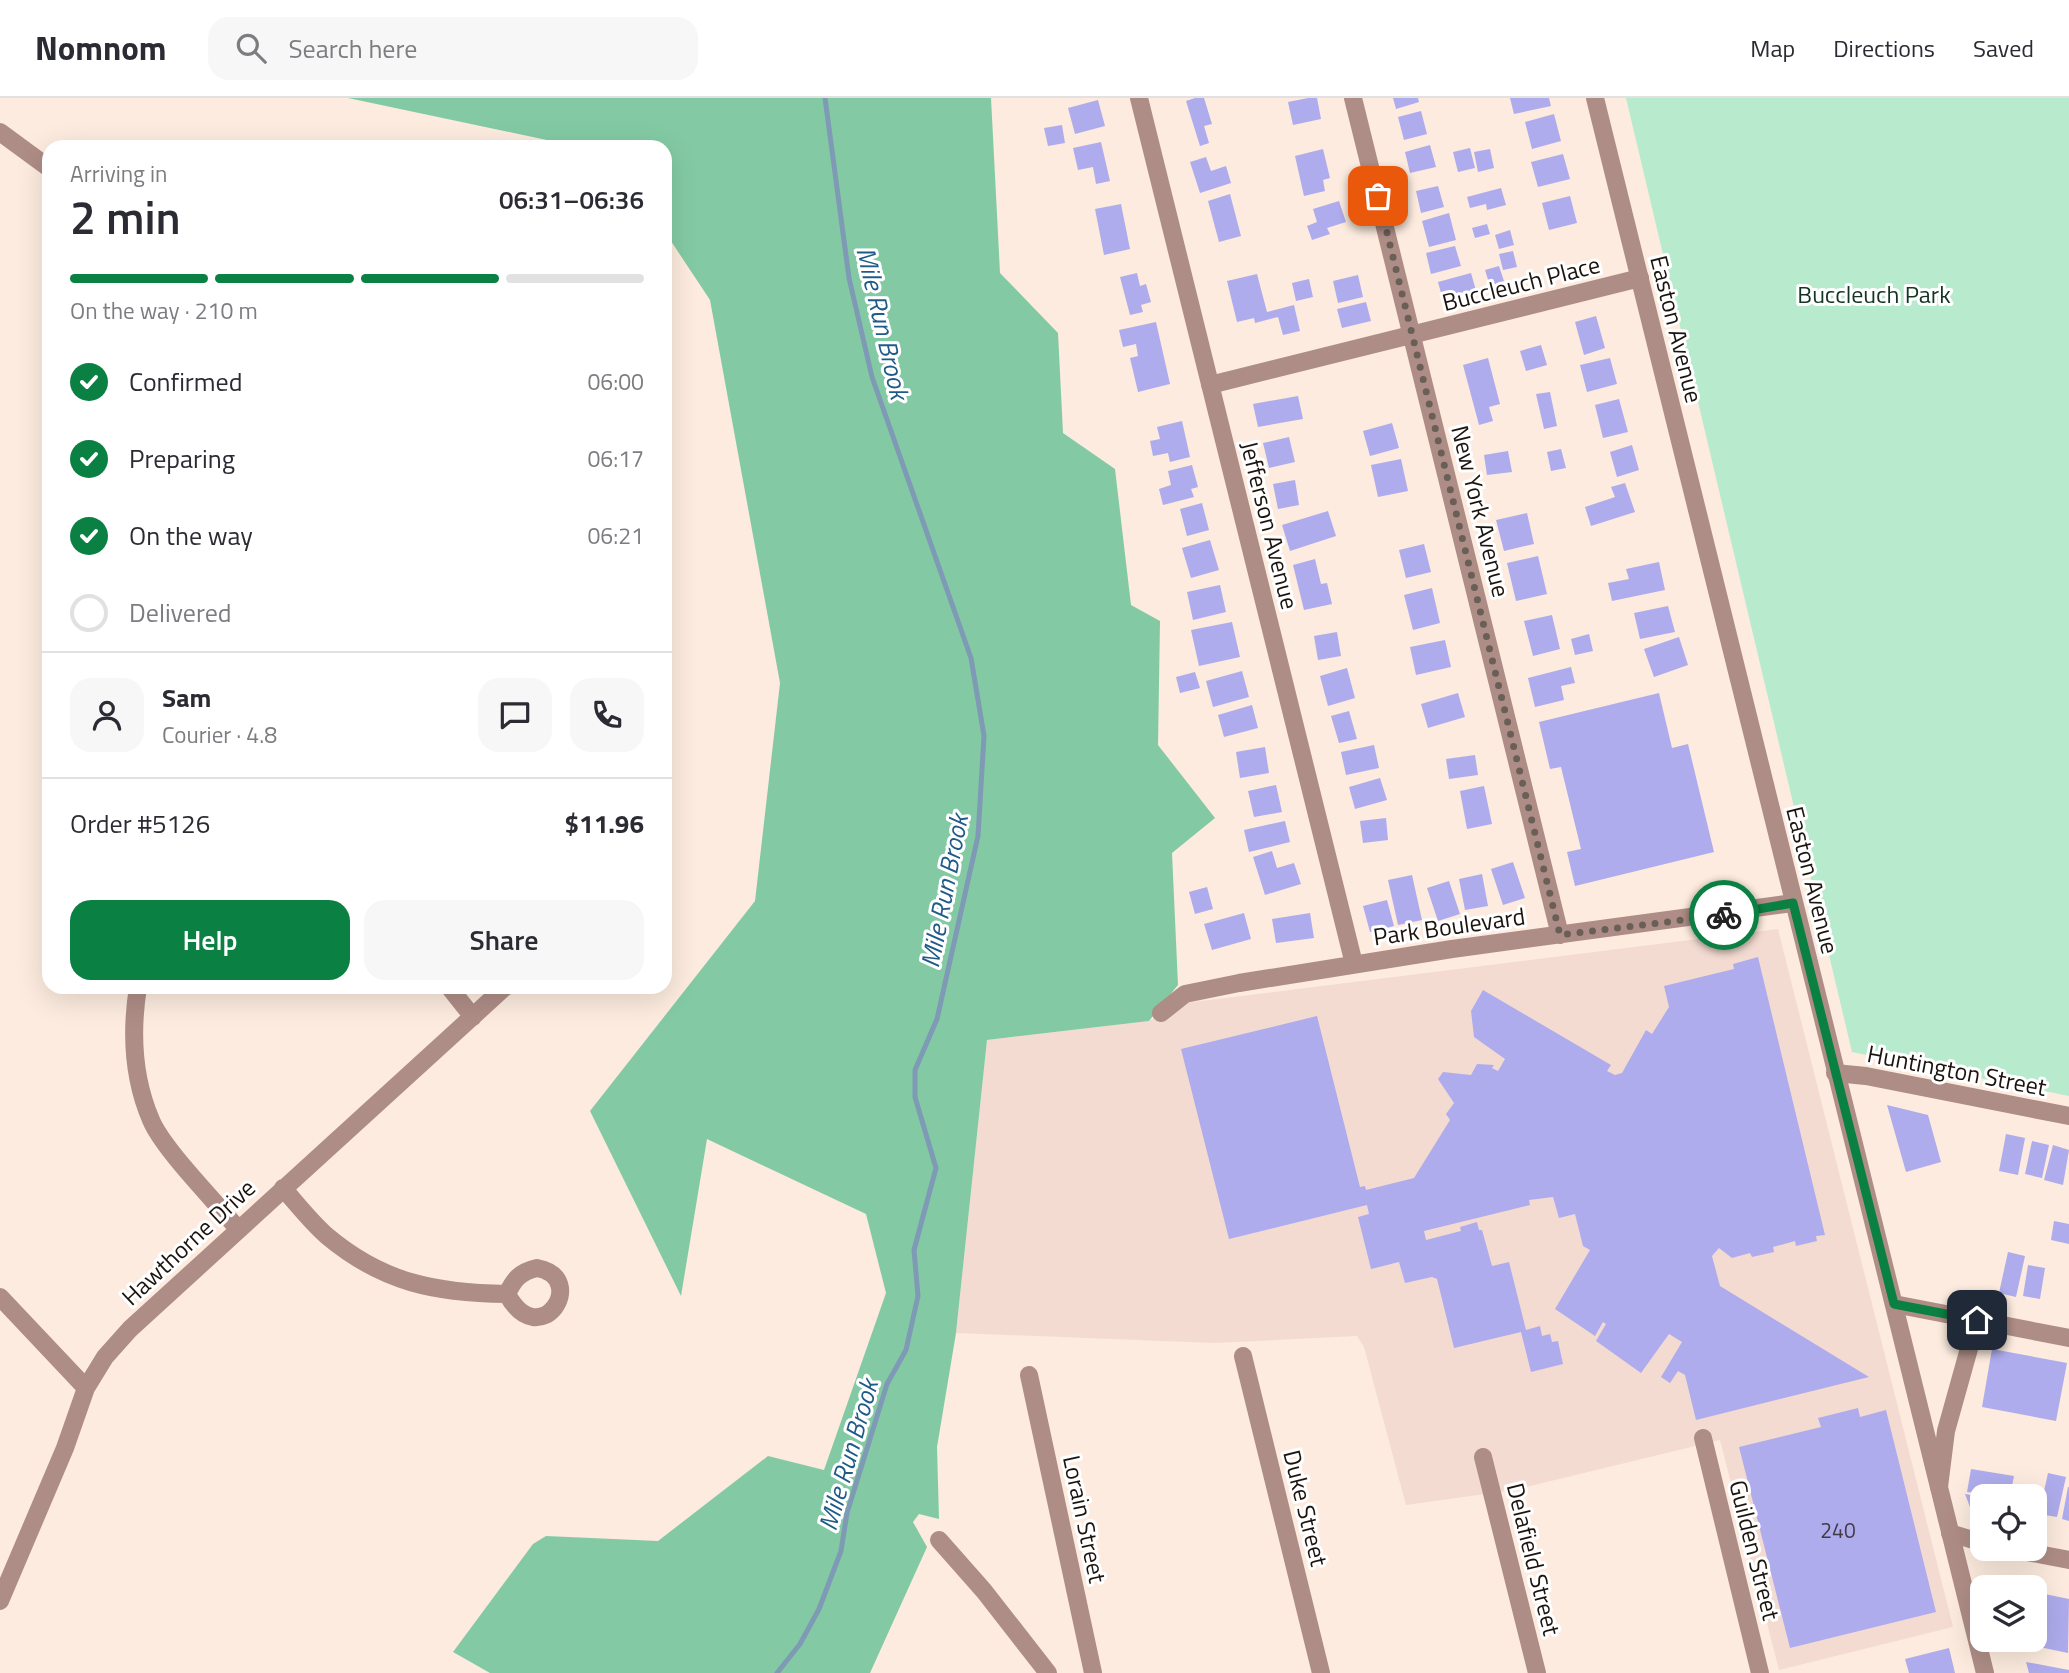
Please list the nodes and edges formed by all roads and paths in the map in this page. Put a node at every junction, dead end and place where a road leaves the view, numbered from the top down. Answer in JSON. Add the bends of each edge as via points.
{"nodes":[{"id":1,"x":1139,"y":98,"type":"edge"},
{"id":2,"x":1353,"y":98,"type":"edge"},
{"id":3,"x":1595,"y":98,"type":"edge"},
{"id":4,"x":0,"y":132,"type":"edge"},
{"id":5,"x":42,"y":163,"type":"edge"},
{"id":6,"x":1640,"y":278,"type":"junction"},
{"id":7,"x":1412,"y":335,"type":"junction"},
{"id":8,"x":1210,"y":385,"type":"junction"},
{"id":9,"x":1793,"y":903,"type":"junction"},
{"id":10,"x":1560,"y":935,"type":"junction"},
{"id":11,"x":1354,"y":964,"type":"junction"},
{"id":12,"x":137,"y":994,"type":"edge"},
{"id":13,"x":455,"y":994,"type":"edge"},
{"id":14,"x":498,"y":994,"type":"edge"},
{"id":15,"x":1161,"y":1013,"type":"dead end"},
{"id":16,"x":473,"y":1017,"type":"junction"},
{"id":17,"x":1835,"y":1073,"type":"junction"},
{"id":18,"x":2069,"y":1116,"type":"edge"},
{"id":19,"x":283,"y":1188,"type":"junction"},
{"id":20,"x":238,"y":1229,"type":"junction"},
{"id":21,"x":508,"y":1294,"type":"dead end"},
{"id":22,"x":0,"y":1297,"type":"edge"},
{"id":23,"x":1894,"y":1304,"type":"junction"},
{"id":24,"x":1977,"y":1320,"type":"junction"},
{"id":25,"x":2069,"y":1338,"type":"edge"},
{"id":26,"x":1243,"y":1356,"type":"dead end"},
{"id":27,"x":1029,"y":1375,"type":"dead end"},
{"id":28,"x":86,"y":1388,"type":"junction"},
{"id":29,"x":1703,"y":1438,"type":"dead end"},
{"id":30,"x":1483,"y":1457,"type":"dead end"},
{"id":31,"x":1939,"y":1487,"type":"junction"},
{"id":32,"x":1950,"y":1533,"type":"junction"},
{"id":33,"x":1970,"y":1539,"type":"edge"},
{"id":34,"x":939,"y":1540,"type":"dead end"},
{"id":35,"x":2047,"y":1556,"type":"edge"},
{"id":36,"x":2069,"y":1560,"type":"edge"},
{"id":37,"x":0,"y":1601,"type":"edge"},
{"id":38,"x":1046,"y":1672,"type":"edge"},
{"id":39,"x":1093,"y":1673,"type":"edge"},
{"id":40,"x":1321,"y":1673,"type":"edge"},
{"id":41,"x":1537,"y":1673,"type":"edge"},
{"id":42,"x":1760,"y":1673,"type":"edge"},
{"id":43,"x":1985,"y":1673,"type":"edge"}],
"edges":[{"from":1,"to":8,"type":"street","name":"Jefferson Avenue"},
{"from":2,"to":7,"type":"street","name":"New York Avenue"},
{"from":3,"to":6,"type":"street","name":"Easton Avenue"},
{"from":4,"to":5,"type":"street"},
{"from":6,"to":7,"type":"street","name":"Buccleuch Place"},
{"from":6,"to":9,"type":"street","name":"Easton Avenue"},
{"from":7,"to":8,"type":"street","name":"Buccleuch Place"},
{"from":7,"to":10,"type":"street","name":"New York Avenue"},
{"from":8,"to":11,"type":"street","name":"Jefferson Avenue"},
{"from":9,"to":10,"type":"street","name":"Park Boulevard"},
{"from":9,"to":17,"type":"street","name":"Easton Avenue"},
{"from":10,"to":11,"type":"street","name":"Park Boulevard"},
{"from":11,"to":15,"type":"street","name":"Park Boulevard","via":[[1185,994]]},
{"from":12,"to":20,"type":"street","via":[[132,1023],[135,1055],[151,1120]]},
{"from":13,"to":16,"type":"street"},
{"from":14,"to":16,"type":"street","name":"Hawthorne Drive"},
{"from":16,"to":19,"type":"street","name":"Hawthorne Drive"},
{"from":17,"to":18,"type":"street","name":"Huntington Street"},
{"from":17,"to":23,"type":"street","name":"Easton Avenue"},
{"from":19,"to":20,"type":"street","name":"Hawthorne Drive"},
{"from":19,"to":21,"type":"street","via":[[327,1235],[372,1267],[427,1289]]},
{"from":20,"to":28,"type":"street","name":"Hawthorne Drive","via":[[130,1329]]},
{"from":22,"to":28,"type":"street"},
{"from":23,"to":24,"type":"street"},
{"from":23,"to":31,"type":"street","name":"Easton Avenue"},
{"from":24,"to":25,"type":"street"},
{"from":24,"to":31,"type":"street","via":[[1946,1431]]},
{"from":26,"to":40,"type":"street","name":"Duke Street"},
{"from":27,"to":39,"type":"street","name":"Lorain Street"},
{"from":28,"to":37,"type":"street","name":"Hawthorne Drive"},
{"from":29,"to":42,"type":"street","name":"Guilden Street"},
{"from":30,"to":41,"type":"street","name":"Delafield Street"},
{"from":31,"to":32,"type":"street","name":"Easton Avenue"},
{"from":32,"to":33,"type":"street"},
{"from":32,"to":43,"type":"street","name":"Easton Avenue"},
{"from":34,"to":38,"type":"street","via":[[985,1591]]},
{"from":35,"to":36,"type":"street"}]}
